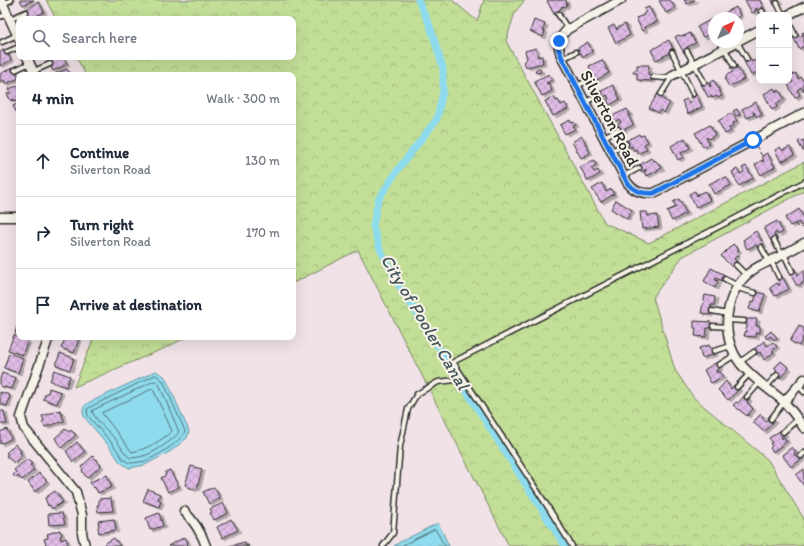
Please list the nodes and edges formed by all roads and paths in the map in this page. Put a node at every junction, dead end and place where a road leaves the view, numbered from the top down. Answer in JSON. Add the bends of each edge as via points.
{"nodes":[{"id":1,"x":621,"y":0,"type":"edge"},
{"id":2,"x":5,"y":1,"type":"edge"},
{"id":3,"x":777,"y":3,"type":"dead end"},
{"id":4,"x":804,"y":7,"type":"edge"},
{"id":5,"x":26,"y":12,"type":"dead end"},
{"id":6,"x":782,"y":12,"type":"edge"},
{"id":7,"x":792,"y":13,"type":"edge"},
{"id":8,"x":558,"y":14,"type":"dead end"},
{"id":9,"x":6,"y":17,"type":"edge"},
{"id":10,"x":568,"y":29,"type":"junction"},
{"id":11,"x":792,"y":29,"type":"edge"},
{"id":12,"x":756,"y":32,"type":"edge"},
{"id":13,"x":16,"y":33,"type":"edge"},
{"id":14,"x":795,"y":35,"type":"dead end"},
{"id":15,"x":16,"y":37,"type":"edge"},
{"id":16,"x":744,"y":38,"type":"edge"},
{"id":17,"x":2,"y":42,"type":"dead end"},
{"id":18,"x":16,"y":48,"type":"edge"},
{"id":19,"x":718,"y":48,"type":"edge"},
{"id":20,"x":725,"y":48,"type":"edge"},
{"id":21,"x":741,"y":48,"type":"edge"},
{"id":22,"x":687,"y":51,"type":"dead end"},
{"id":23,"x":7,"y":52,"type":"dead end"},
{"id":24,"x":576,"y":52,"type":"dead end"},
{"id":25,"x":672,"y":52,"type":"dead end"},
{"id":26,"x":562,"y":59,"type":"junction"},
{"id":27,"x":28,"y":60,"type":"edge"},
{"id":28,"x":747,"y":60,"type":"dead end"},
{"id":29,"x":50,"y":64,"type":"dead end"},
{"id":30,"x":694,"y":64,"type":"junction"},
{"id":31,"x":734,"y":66,"type":"dead end"},
{"id":32,"x":15,"y":70,"type":"dead end"},
{"id":33,"x":682,"y":70,"type":"junction"},
{"id":34,"x":34,"y":72,"type":"edge"},
{"id":35,"x":36,"y":72,"type":"edge"},
{"id":36,"x":673,"y":75,"type":"junction"},
{"id":37,"x":652,"y":77,"type":"dead end"},
{"id":38,"x":591,"y":79,"type":"dead end"},
{"id":39,"x":704,"y":82,"type":"dead end"},
{"id":40,"x":576,"y":86,"type":"junction"},
{"id":41,"x":600,"y":94,"type":"dead end"},
{"id":42,"x":661,"y":94,"type":"dead end"},
{"id":43,"x":693,"y":94,"type":"dead end"},
{"id":44,"x":585,"y":102,"type":"junction"},
{"id":45,"x":804,"y":113,"type":"edge"},
{"id":46,"x":618,"y":129,"type":"dead end"},
{"id":47,"x":603,"y":137,"type":"junction"},
{"id":48,"x":753,"y":140,"type":"junction"},
{"id":49,"x":626,"y":144,"type":"dead end"},
{"id":50,"x":611,"y":151,"type":"junction"},
{"id":51,"x":762,"y":156,"type":"dead end"},
{"id":52,"x":639,"y":168,"type":"dead end"},
{"id":53,"x":624,"y":176,"type":"junction"},
{"id":54,"x":804,"y":182,"type":"edge"},
{"id":55,"x":0,"y":217,"type":"edge"},
{"id":56,"x":16,"y":217,"type":"edge"},
{"id":57,"x":795,"y":224,"type":"dead end"},
{"id":58,"x":804,"y":227,"type":"edge"},
{"id":59,"x":774,"y":240,"type":"dead end"},
{"id":60,"x":804,"y":243,"type":"edge"},
{"id":61,"x":761,"y":247,"type":"dead end"},
{"id":62,"x":783,"y":254,"type":"junction"},
{"id":63,"x":770,"y":261,"type":"junction"},
{"id":64,"x":736,"y":265,"type":"dead end"},
{"id":65,"x":792,"y":271,"type":"dead end"},
{"id":66,"x":747,"y":276,"type":"junction"},
{"id":67,"x":779,"y":277,"type":"dead end"},
{"id":68,"x":725,"y":279,"type":"dead end"},
{"id":69,"x":738,"y":287,"type":"junction"},
{"id":70,"x":755,"y":293,"type":"dead end"},
{"id":71,"x":712,"y":311,"type":"dead end"},
{"id":72,"x":727,"y":320,"type":"junction"},
{"id":73,"x":744,"y":321,"type":"dead end"},
{"id":74,"x":713,"y":326,"type":"dead end"},
{"id":75,"x":48,"y":340,"type":"edge"},
{"id":76,"x":731,"y":346,"type":"junction"},
{"id":77,"x":714,"y":351,"type":"dead end"},
{"id":78,"x":754,"y":352,"type":"dead end"},
{"id":79,"x":735,"y":355,"type":"junction"},
{"id":80,"x":740,"y":363,"type":"junction"},
{"id":81,"x":719,"y":365,"type":"dead end"},
{"id":82,"x":750,"y":373,"type":"junction"},
{"id":83,"x":777,"y":375,"type":"dead end"},
{"id":84,"x":464,"y":378,"type":"junction"},
{"id":85,"x":763,"y":385,"type":"junction"},
{"id":86,"x":802,"y":386,"type":"edge"},
{"id":87,"x":737,"y":387,"type":"dead end"},
{"id":88,"x":747,"y":397,"type":"dead end"},
{"id":89,"x":784,"y":402,"type":"junction"},
{"id":90,"x":772,"y":419,"type":"dead end"},
{"id":91,"x":798,"y":419,"type":"junction"},
{"id":92,"x":804,"y":428,"type":"edge"},
{"id":93,"x":783,"y":432,"type":"dead end"},
{"id":94,"x":184,"y":511,"type":"dead end"},
{"id":95,"x":85,"y":546,"type":"edge"},
{"id":96,"x":206,"y":546,"type":"edge"},
{"id":97,"x":383,"y":546,"type":"edge"},
{"id":98,"x":572,"y":546,"type":"edge"}],
"edges":[{"from":1,"to":10,"type":"street"},
{"from":2,"to":9,"type":"street"},
{"from":3,"to":6,"type":"lane"},
{"from":4,"to":7,"type":"street"},
{"from":5,"to":9,"type":"lane"},
{"from":8,"to":10,"type":"lane"},
{"from":9,"to":13,"type":"street"},
{"from":10,"to":26,"type":"street","name":"Silverton Road","via":[[559,41],[558,48]]},
{"from":11,"to":14,"type":"lane"},
{"from":12,"to":16,"type":"street"},
{"from":15,"to":17,"type":"lane"},
{"from":18,"to":23,"type":"lane"},
{"from":19,"to":30,"type":"street"},
{"from":20,"to":31,"type":"lane"},
{"from":21,"to":28,"type":"lane"},
{"from":22,"to":30,"type":"lane"},
{"from":24,"to":26,"type":"lane"},
{"from":25,"to":33,"type":"lane"},
{"from":26,"to":40,"type":"street","name":"Silverton Road"},
{"from":27,"to":32,"type":"lane"},
{"from":27,"to":34,"type":"street"},
{"from":29,"to":35,"type":"lane"},
{"from":30,"to":33,"type":"street"},
{"from":30,"to":39,"type":"lane"},
{"from":33,"to":36,"type":"street"},
{"from":33,"to":43,"type":"lane"},
{"from":36,"to":37,"type":"lane","via":[[664,78]]},
{"from":36,"to":42,"type":"lane"},
{"from":38,"to":40,"type":"lane"},
{"from":40,"to":44,"type":"street","name":"Silverton Road"},
{"from":41,"to":44,"type":"lane"},
{"from":44,"to":47,"type":"street","name":"Silverton Road"},
{"from":45,"to":48,"type":"street","name":"Silverton Road"},
{"from":46,"to":47,"type":"lane"},
{"from":47,"to":50,"type":"street","name":"Silverton Road"},
{"from":48,"to":51,"type":"path"},
{"from":48,"to":53,"type":"street","name":"Silverton Road","via":[[654,193],[646,194],[634,189]]},
{"from":49,"to":50,"type":"lane"},
{"from":50,"to":53,"type":"street","name":"Silverton Road"},
{"from":52,"to":53,"type":"lane"},
{"from":54,"to":84,"type":"lane","via":[[454,362]]},
{"from":55,"to":56,"type":"street"},
{"from":57,"to":58,"type":"path","via":[[799,228]]},
{"from":59,"to":62,"type":"lane"},
{"from":60,"to":62,"type":"street"},
{"from":61,"to":63,"type":"lane"},
{"from":62,"to":63,"type":"street"},
{"from":62,"to":65,"type":"lane"},
{"from":63,"to":66,"type":"street","via":[[752,270]]},
{"from":63,"to":67,"type":"lane"},
{"from":64,"to":66,"type":"lane"},
{"from":66,"to":69,"type":"street"},
{"from":68,"to":69,"type":"lane"},
{"from":69,"to":70,"type":"lane"},
{"from":69,"to":72,"type":"street","via":[[732,296]]},
{"from":71,"to":72,"type":"lane"},
{"from":72,"to":73,"type":"lane"},
{"from":72,"to":74,"type":"lane"},
{"from":72,"to":76,"type":"street"},
{"from":75,"to":95,"type":"street","via":[[22,417],[24,428],[76,492]]},
{"from":76,"to":77,"type":"lane"},
{"from":76,"to":79,"type":"street"},
{"from":78,"to":80,"type":"lane"},
{"from":79,"to":80,"type":"street"},
{"from":79,"to":81,"type":"lane"},
{"from":80,"to":82,"type":"street"},
{"from":82,"to":85,"type":"street"},
{"from":82,"to":87,"type":"lane"},
{"from":83,"to":85,"type":"lane"},
{"from":84,"to":97,"type":"lane","via":[[438,382],[417,394],[408,409],[400,446],[393,533]]},
{"from":84,"to":98,"type":"lane"},
{"from":85,"to":88,"type":"lane"},
{"from":85,"to":89,"type":"street"},
{"from":86,"to":89,"type":"street"},
{"from":89,"to":90,"type":"lane"},
{"from":89,"to":91,"type":"street"},
{"from":91,"to":92,"type":"street"},
{"from":91,"to":93,"type":"lane"},
{"from":94,"to":96,"type":"street","via":[[202,535]]}]}
